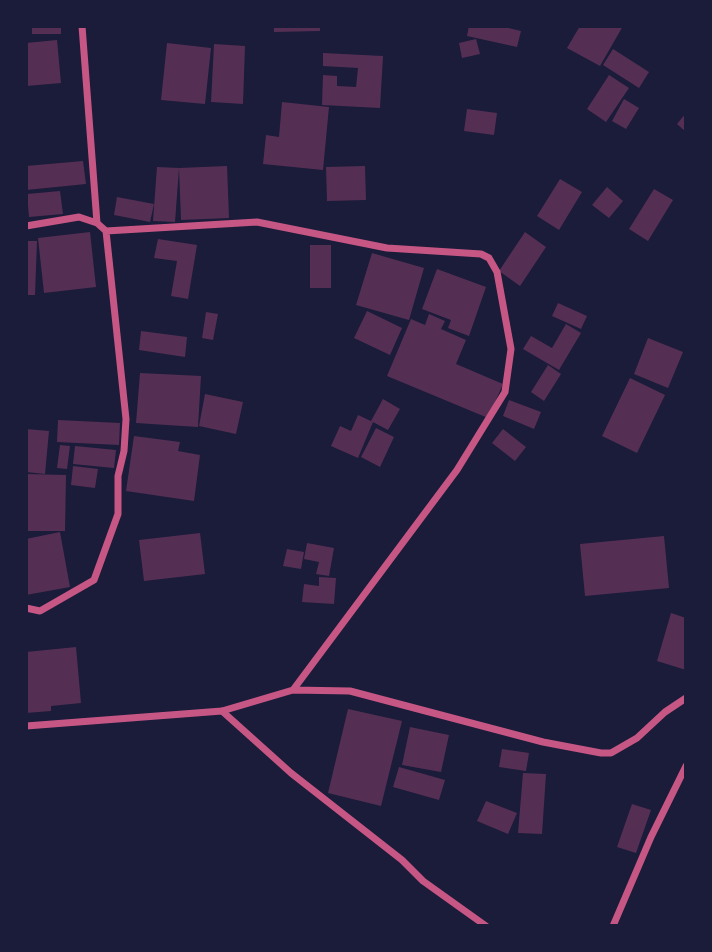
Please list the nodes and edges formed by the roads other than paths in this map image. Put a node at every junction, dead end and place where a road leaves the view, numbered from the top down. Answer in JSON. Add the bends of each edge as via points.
{"nodes":[{"id":1,"x":82,"y":26,"type":"edge"},
{"id":2,"x":97,"y":223,"type":"junction"},
{"id":3,"x":26,"y":226,"type":"edge"},
{"id":4,"x":106,"y":231,"type":"junction"},
{"id":5,"x":26,"y":608,"type":"edge"},
{"id":6,"x":293,"y":690,"type":"junction"},
{"id":7,"x":686,"y":698,"type":"edge"},
{"id":8,"x":222,"y":711,"type":"junction"},
{"id":9,"x":26,"y":726,"type":"edge"},
{"id":10,"x":686,"y":766,"type":"edge"},
{"id":11,"x":486,"y":926,"type":"edge"},
{"id":12,"x":613,"y":926,"type":"edge"}],
"edges":[{"from":1,"to":2,"type":"street"},
{"from":2,"to":3,"type":"street","via":[[79,217]]},
{"from":2,"to":4,"type":"street"},
{"from":4,"to":5,"type":"street","via":[[126,419],[118,514],[94,580],[40,611]]},
{"from":4,"to":6,"type":"street","via":[[257,222],[387,248],[481,254],[497,272],[511,349],[505,392],[457,470]]},
{"from":6,"to":7,"type":"street","via":[[349,691],[601,753],[623,748]]},
{"from":6,"to":8,"type":"street"},
{"from":8,"to":9,"type":"street"},
{"from":8,"to":11,"type":"street","via":[[423,881]]},
{"from":10,"to":12,"type":"street"}]}
